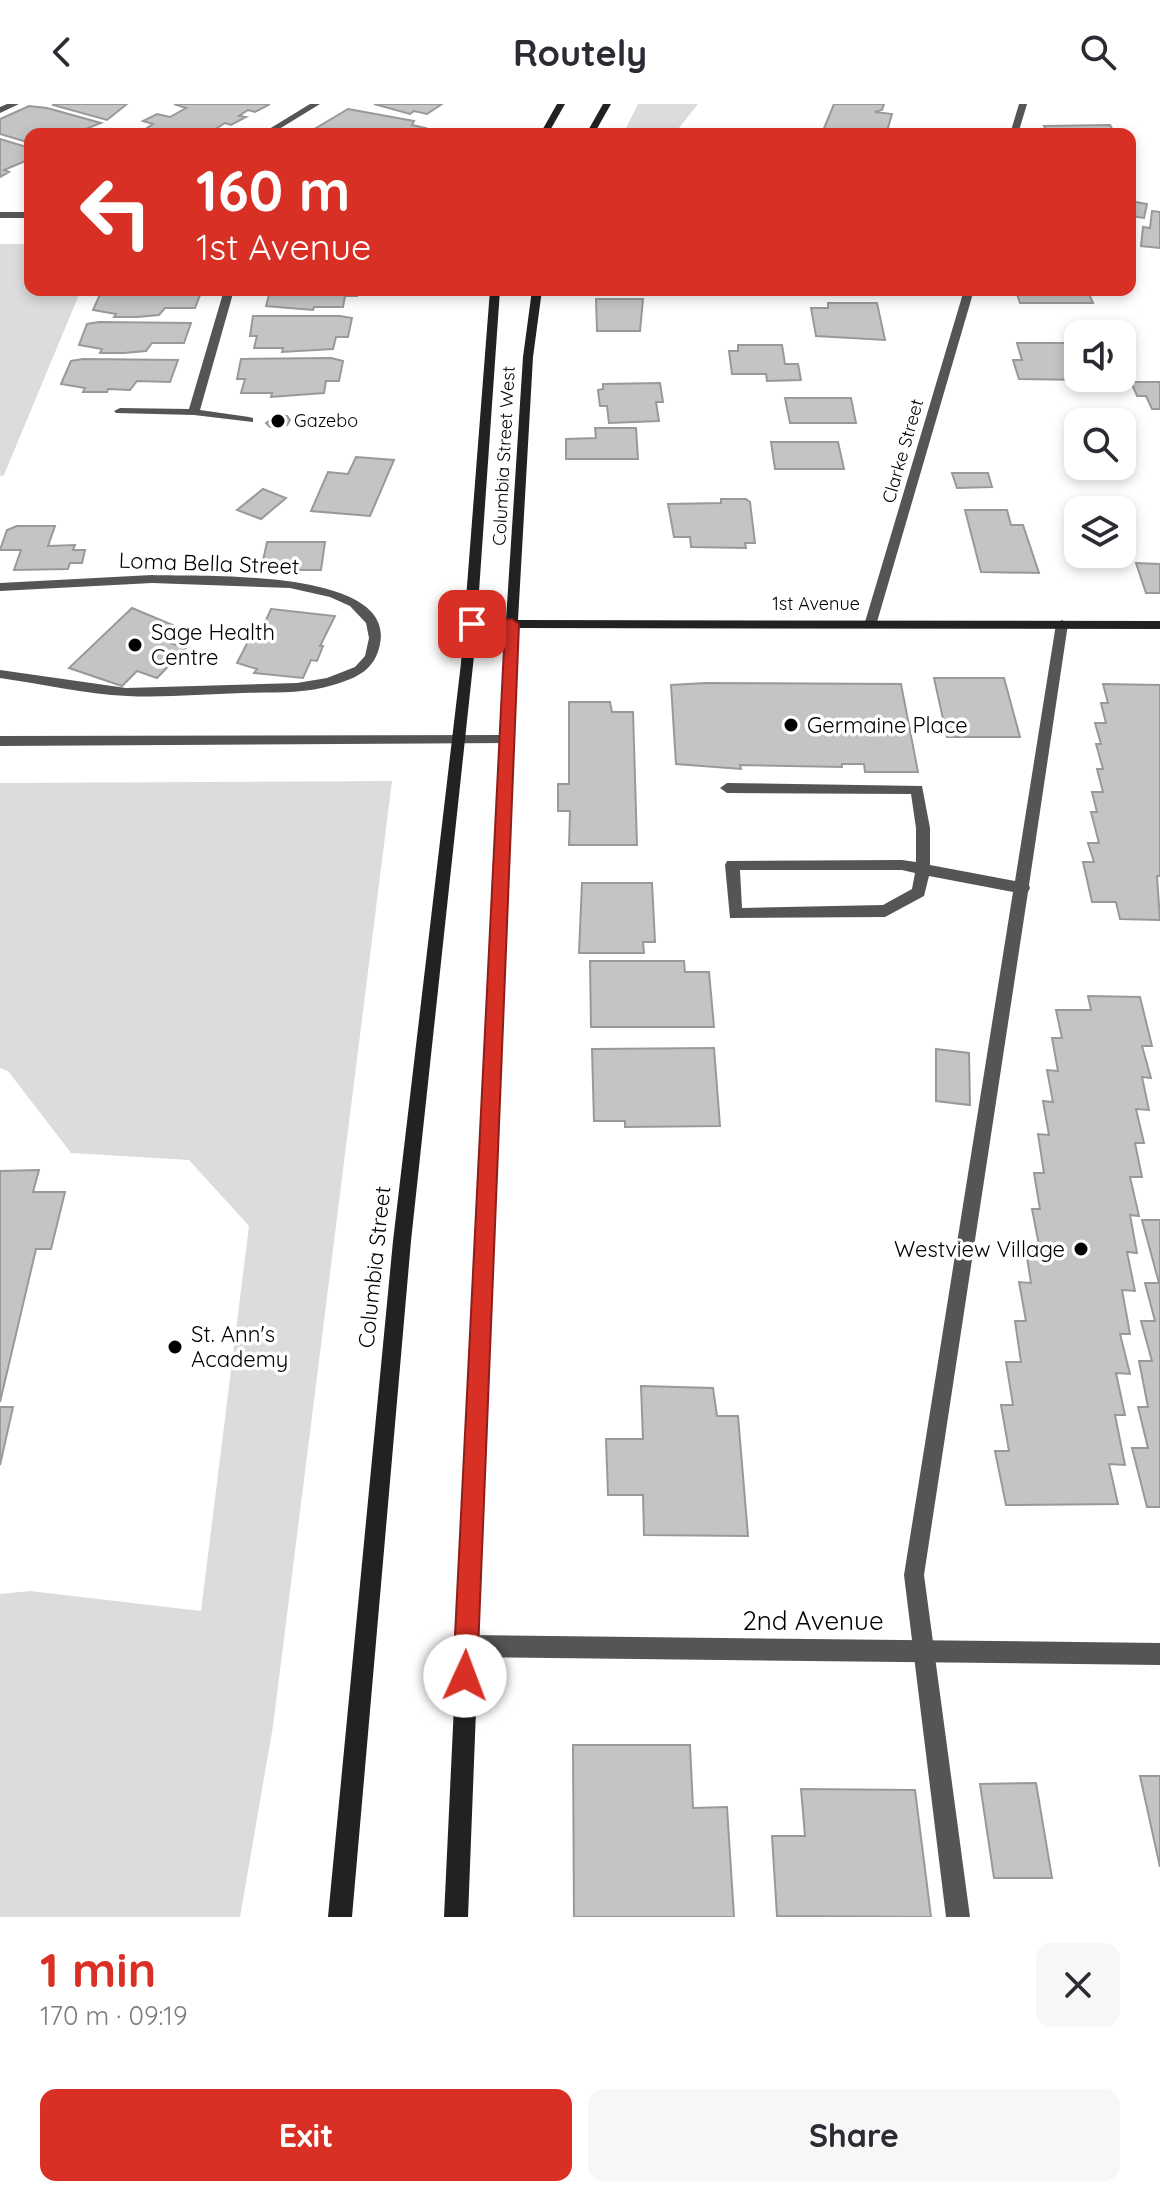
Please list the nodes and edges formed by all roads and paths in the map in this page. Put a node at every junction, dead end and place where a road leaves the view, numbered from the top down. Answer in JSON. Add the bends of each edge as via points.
{"nodes":[{"id":1,"x":15,"y":104,"type":"edge"},
{"id":2,"x":316,"y":104,"type":"edge"},
{"id":3,"x":561,"y":104,"type":"edge"},
{"id":4,"x":607,"y":104,"type":"edge"},
{"id":5,"x":1023,"y":104,"type":"edge"},
{"id":6,"x":0,"y":110,"type":"edge"},
{"id":7,"x":275,"y":128,"type":"edge"},
{"id":8,"x":547,"y":128,"type":"edge"},
{"id":9,"x":593,"y":128,"type":"edge"},
{"id":10,"x":1016,"y":128,"type":"edge"},
{"id":11,"x":0,"y":215,"type":"edge"},
{"id":12,"x":24,"y":215,"type":"edge"},
{"id":13,"x":227,"y":296,"type":"edge"},
{"id":14,"x":495,"y":296,"type":"edge"},
{"id":15,"x":536,"y":296,"type":"edge"},
{"id":16,"x":967,"y":296,"type":"edge"},
{"id":17,"x":120,"y":411,"type":"dead end"},
{"id":18,"x":194,"y":412,"type":"junction"},
{"id":19,"x":249,"y":420,"type":"dead end"},
{"id":20,"x":0,"y":587,"type":"edge"},
{"id":21,"x":871,"y":622,"type":"junction"},
{"id":22,"x":472,"y":624,"type":"junction"},
{"id":23,"x":512,"y":624,"type":"junction"},
{"id":24,"x":1062,"y":624,"type":"junction"},
{"id":25,"x":1160,"y":625,"type":"edge"},
{"id":26,"x":0,"y":674,"type":"edge"},
{"id":27,"x":507,"y":740,"type":"junction"},
{"id":28,"x":0,"y":741,"type":"edge"},
{"id":29,"x":460,"y":741,"type":"junction"},
{"id":30,"x":727,"y":788,"type":"dead end"},
{"id":31,"x":924,"y":869,"type":"junction"},
{"id":32,"x":1023,"y":888,"type":"junction"},
{"id":33,"x":466,"y":1646,"type":"junction"},
{"id":34,"x":924,"y":1649,"type":"junction"},
{"id":35,"x":1160,"y":1654,"type":"edge"},
{"id":36,"x":340,"y":1917,"type":"edge"},
{"id":37,"x":456,"y":1917,"type":"edge"},
{"id":38,"x":958,"y":1917,"type":"edge"}],
"edges":[{"from":1,"to":6,"type":"street"},
{"from":2,"to":7,"type":"street"},
{"from":3,"to":8,"type":"main road"},
{"from":4,"to":9,"type":"main road"},
{"from":5,"to":10,"type":"street"},
{"from":11,"to":12,"type":"street"},
{"from":13,"to":18,"type":"street"},
{"from":14,"to":22,"type":"main road","name":"Columbia Street West"},
{"from":15,"to":23,"type":"main road","name":"Columbia Street West"},
{"from":16,"to":21,"type":"street","name":"Clarke Street"},
{"from":17,"to":18,"type":"street"},
{"from":18,"to":19,"type":"street"},
{"from":20,"to":26,"type":"street","name":"Loma Bella Street","via":[[152,579],[290,584],[354,603],[372,622],[375,638],[371,657],[360,670],[297,687],[126,692]]},
{"from":21,"to":23,"type":"main road","name":"1st Avenue"},
{"from":21,"to":24,"type":"main road","name":"1st Avenue"},
{"from":22,"to":23,"type":"main road","name":"1st Avenue"},
{"from":22,"to":29,"type":"main road","name":"Columbia Street"},
{"from":23,"to":27,"type":"main road"},
{"from":24,"to":25,"type":"main road","name":"1st Avenue"},
{"from":24,"to":32,"type":"street"},
{"from":27,"to":29,"type":"street"},
{"from":27,"to":33,"type":"main road"},
{"from":28,"to":29,"type":"street"},
{"from":29,"to":36,"type":"main road","name":"Columbia Street","via":[[402,1241]]},
{"from":30,"to":31,"type":"street","via":[[917,789],[926,836]]},
{"from":31,"to":31,"type":"street","via":[[732,865],[735,914],[885,911],[919,892]]},
{"from":31,"to":32,"type":"street"},
{"from":32,"to":34,"type":"street","via":[[914,1575]]},
{"from":33,"to":34,"type":"street","name":"2nd Avenue"},
{"from":33,"to":37,"type":"main road"},
{"from":34,"to":35,"type":"street","name":"2nd Avenue"},
{"from":34,"to":38,"type":"street"}]}
